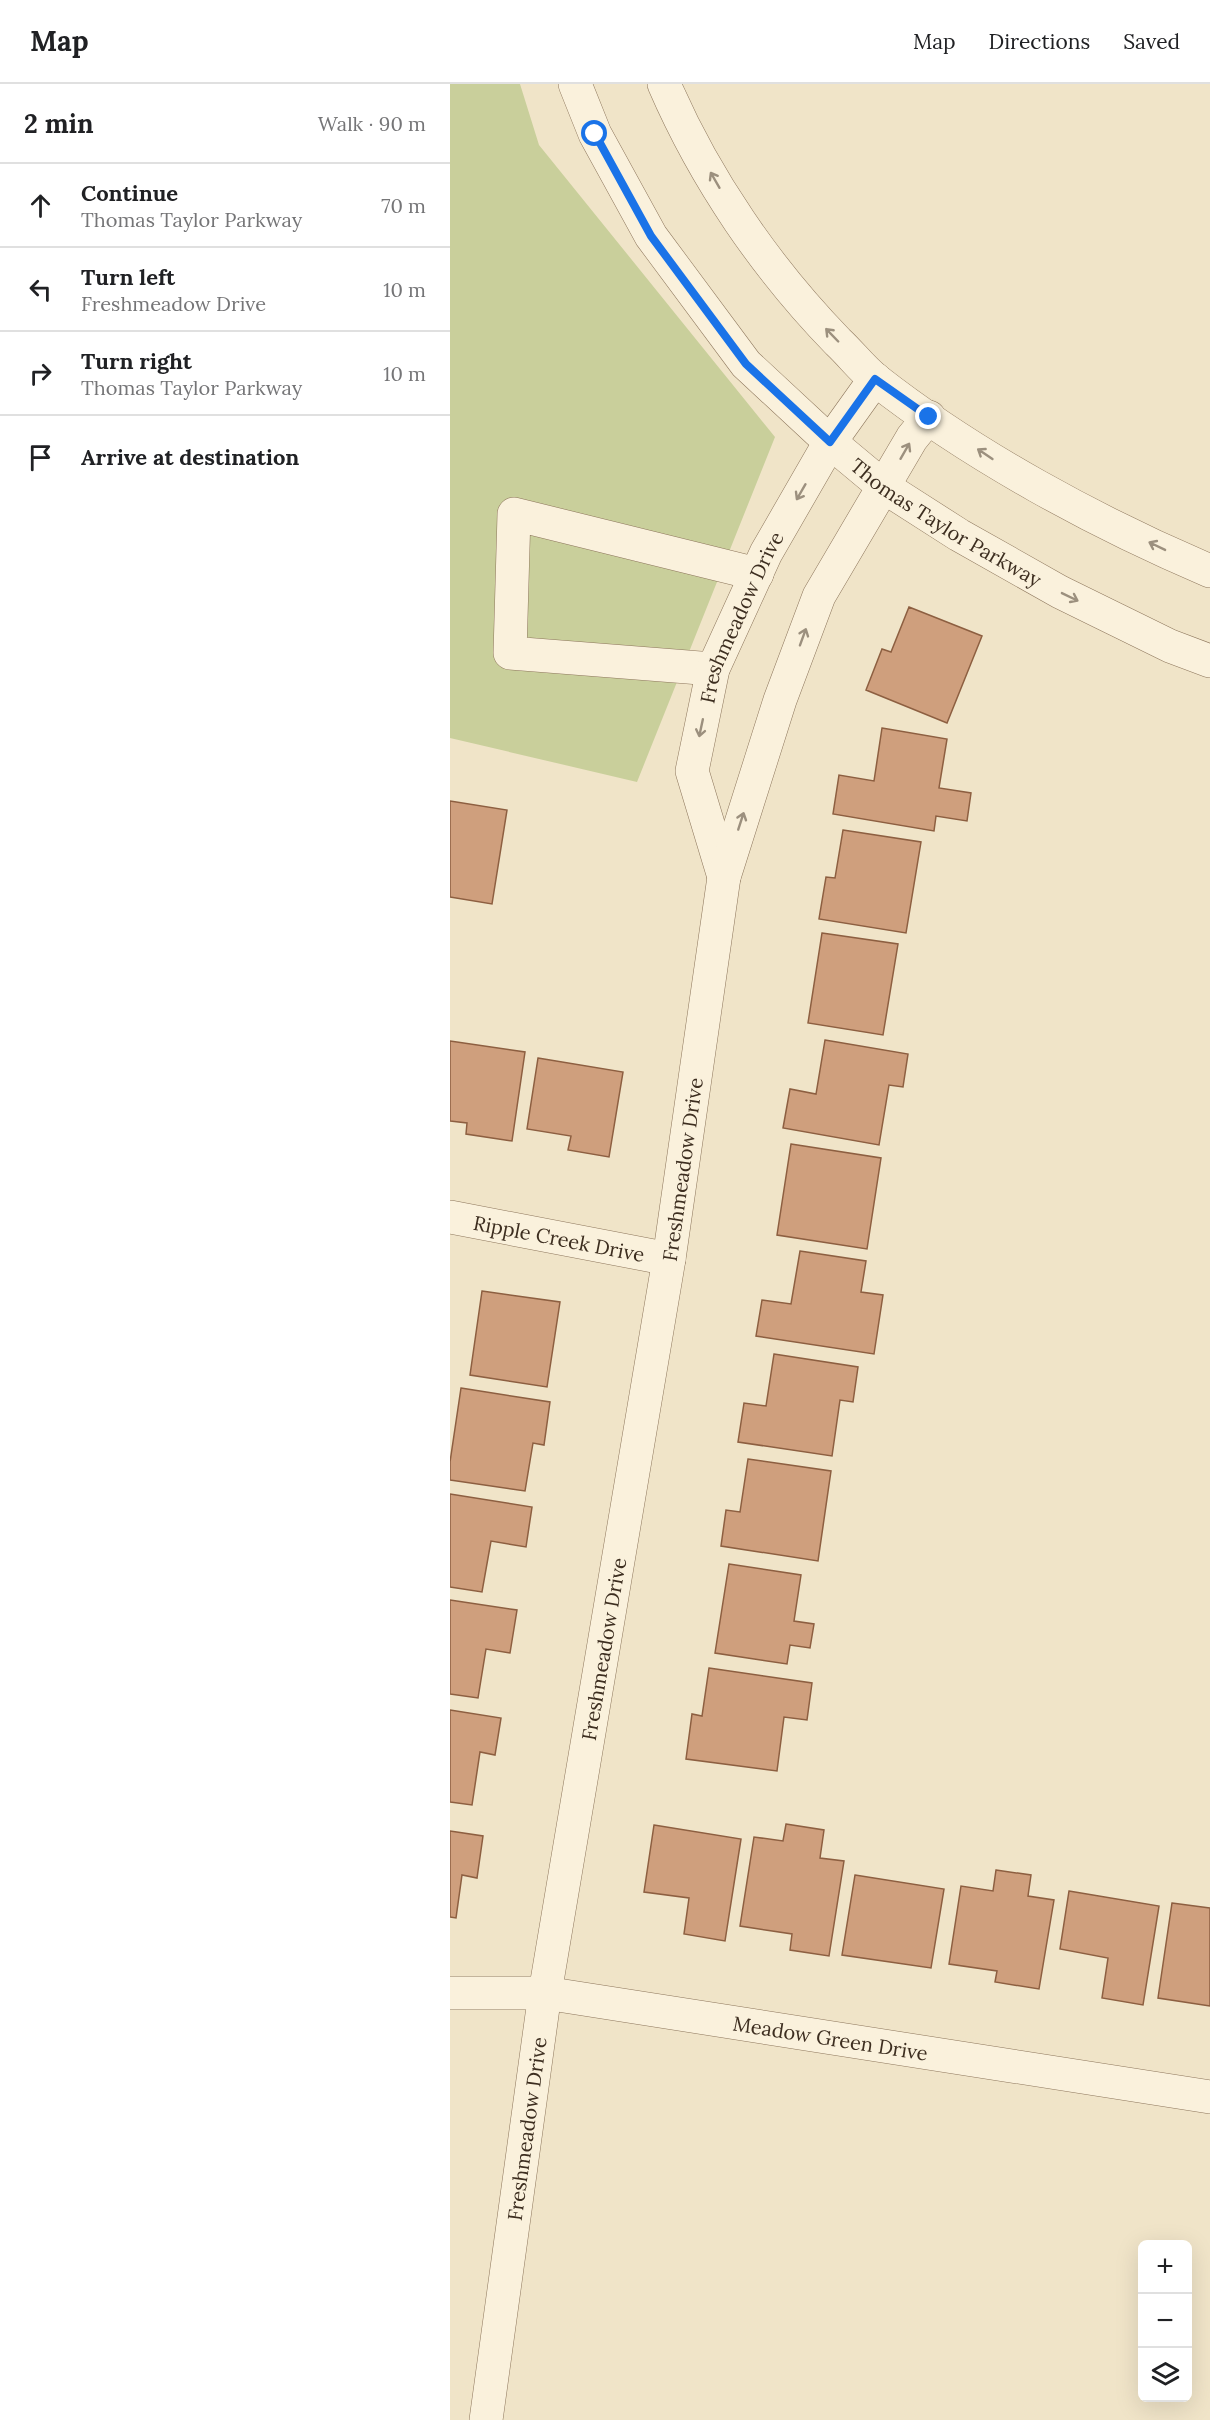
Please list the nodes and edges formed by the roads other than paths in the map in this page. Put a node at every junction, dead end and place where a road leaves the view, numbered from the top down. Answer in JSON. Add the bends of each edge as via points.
{"nodes":[{"id":1,"x":575,"y":84,"type":"edge"},
{"id":2,"x":664,"y":84,"type":"edge"},
{"id":3,"x":875,"y":379,"type":"junction"},
{"id":4,"x":929,"y":417,"type":"junction"},
{"id":5,"x":830,"y":442,"type":"junction"},
{"id":6,"x":884,"y":487,"type":"junction"},
{"id":7,"x":1210,"y":571,"type":"edge"},
{"id":8,"x":756,"y":574,"type":"junction"},
{"id":9,"x":1210,"y":662,"type":"edge"},
{"id":10,"x":713,"y":669,"type":"junction"},
{"id":11,"x":723,"y":877,"type":"junction"},
{"id":12,"x":450,"y":1217,"type":"edge"},
{"id":13,"x":669,"y":1259,"type":"junction"},
{"id":14,"x":545,"y":1993,"type":"junction"},
{"id":15,"x":450,"y":1994,"type":"edge"},
{"id":16,"x":1210,"y":2097,"type":"edge"},
{"id":17,"x":486,"y":2420,"type":"edge"}],
"edges":[{"from":1,"to":5,"type":"street","name":"Thomas Taylor Parkway","via":[[595,134],[651,236],[746,364]]},
{"from":3,"to":2,"type":"street","one_way":true,"via":[[807,310],[735,214]]},
{"from":3,"to":4,"type":"street"},
{"from":3,"to":5,"type":"street","name":"Freshmeadow Drive"},
{"from":6,"to":4,"type":"street","name":"Freshmeadow Drive","one_way":true},
{"from":7,"to":4,"type":"street","one_way":true,"via":[[1093,515]]},
{"from":5,"to":6,"type":"street","name":"Thomas Taylor Parkway"},
{"from":5,"to":8,"type":"street","name":"Freshmeadow Drive","one_way":true},
{"from":6,"to":9,"type":"street","name":"Thomas Taylor Parkway","one_way":true,"via":[[959,536],[1060,592]]},
{"from":11,"to":6,"type":"street","name":"Freshmeadow Drive","one_way":true,"via":[[780,700],[819,596]]},
{"from":8,"to":10,"type":"street","name":"Freshmeadow Drive"},
{"from":8,"to":10,"type":"street","via":[[514,514],[510,653]]},
{"from":10,"to":11,"type":"street","name":"Freshmeadow Drive","one_way":true,"via":[[692,771]]},
{"from":11,"to":13,"type":"street","name":"Freshmeadow Drive"},
{"from":12,"to":13,"type":"street","name":"Ripple Creek Drive"},
{"from":13,"to":14,"type":"street","name":"Freshmeadow Drive"},
{"from":14,"to":15,"type":"street","name":"Meadow Green Drive"},
{"from":14,"to":16,"type":"street","name":"Meadow Green Drive"},
{"from":14,"to":17,"type":"street","name":"Freshmeadow Drive"}]}
